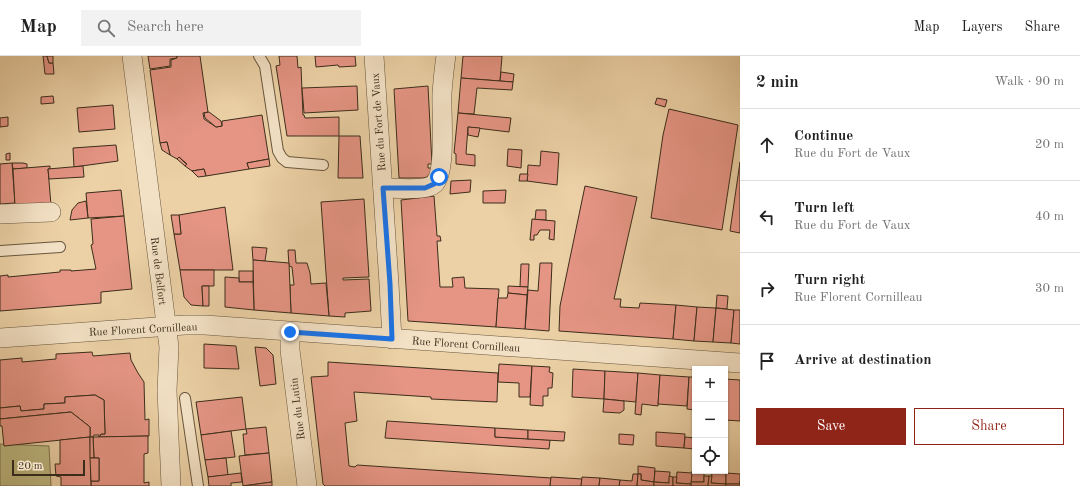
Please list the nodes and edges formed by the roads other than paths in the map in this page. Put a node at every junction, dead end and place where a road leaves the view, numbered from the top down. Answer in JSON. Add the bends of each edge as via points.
{"nodes":[{"id":1,"x":132,"y":56,"type":"edge"},
{"id":2,"x":259,"y":56,"type":"edge"},
{"id":3,"x":374,"y":56,"type":"edge"},
{"id":4,"x":446,"y":56,"type":"edge"},
{"id":5,"x":324,"y":165,"type":"dead end"},
{"id":6,"x":383,"y":188,"type":"junction"},
{"id":7,"x":51,"y":212,"type":"dead end"},
{"id":8,"x":0,"y":214,"type":"edge"},
{"id":9,"x":60,"y":247,"type":"dead end"},
{"id":10,"x":0,"y":251,"type":"edge"},
{"id":11,"x":166,"y":326,"type":"junction"},
{"id":12,"x":290,"y":332,"type":"junction"},
{"id":13,"x":0,"y":338,"type":"edge"},
{"id":14,"x":392,"y":339,"type":"junction"},
{"id":15,"x":740,"y":363,"type":"edge"},
{"id":16,"x":185,"y":398,"type":"dead end"},
{"id":17,"x":171,"y":486,"type":"edge"},
{"id":18,"x":198,"y":486,"type":"edge"},
{"id":19,"x":307,"y":486,"type":"edge"}],
"edges":[{"from":1,"to":11,"type":"street","name":"Rue de Belfort"},
{"from":2,"to":5,"type":"lane","via":[[265,66],[278,151],[282,158],[288,162]]},
{"from":3,"to":6,"type":"street","name":"Rue du Fort de Vaux"},
{"from":4,"to":6,"type":"street","via":[[442,93],[442,161],[439,177],[434,184],[425,188]]},
{"from":6,"to":14,"type":"street","name":"Rue du Fort de Vaux"},
{"from":7,"to":8,"type":"street"},
{"from":9,"to":10,"type":"lane"},
{"from":11,"to":12,"type":"street","name":"Rue Florent Cornilleau","via":[[205,325]]},
{"from":11,"to":13,"type":"street","name":"Rue Florent Cornilleau"},
{"from":11,"to":17,"type":"street","name":"Rue de Belfort","via":[[169,347],[167,390]]},
{"from":12,"to":14,"type":"street","name":"Rue Florent Cornilleau"},
{"from":12,"to":19,"type":"street","name":"Rue du Lutin"},
{"from":14,"to":15,"type":"street","name":"Rue Florent Cornilleau"},
{"from":16,"to":18,"type":"lane"}]}
